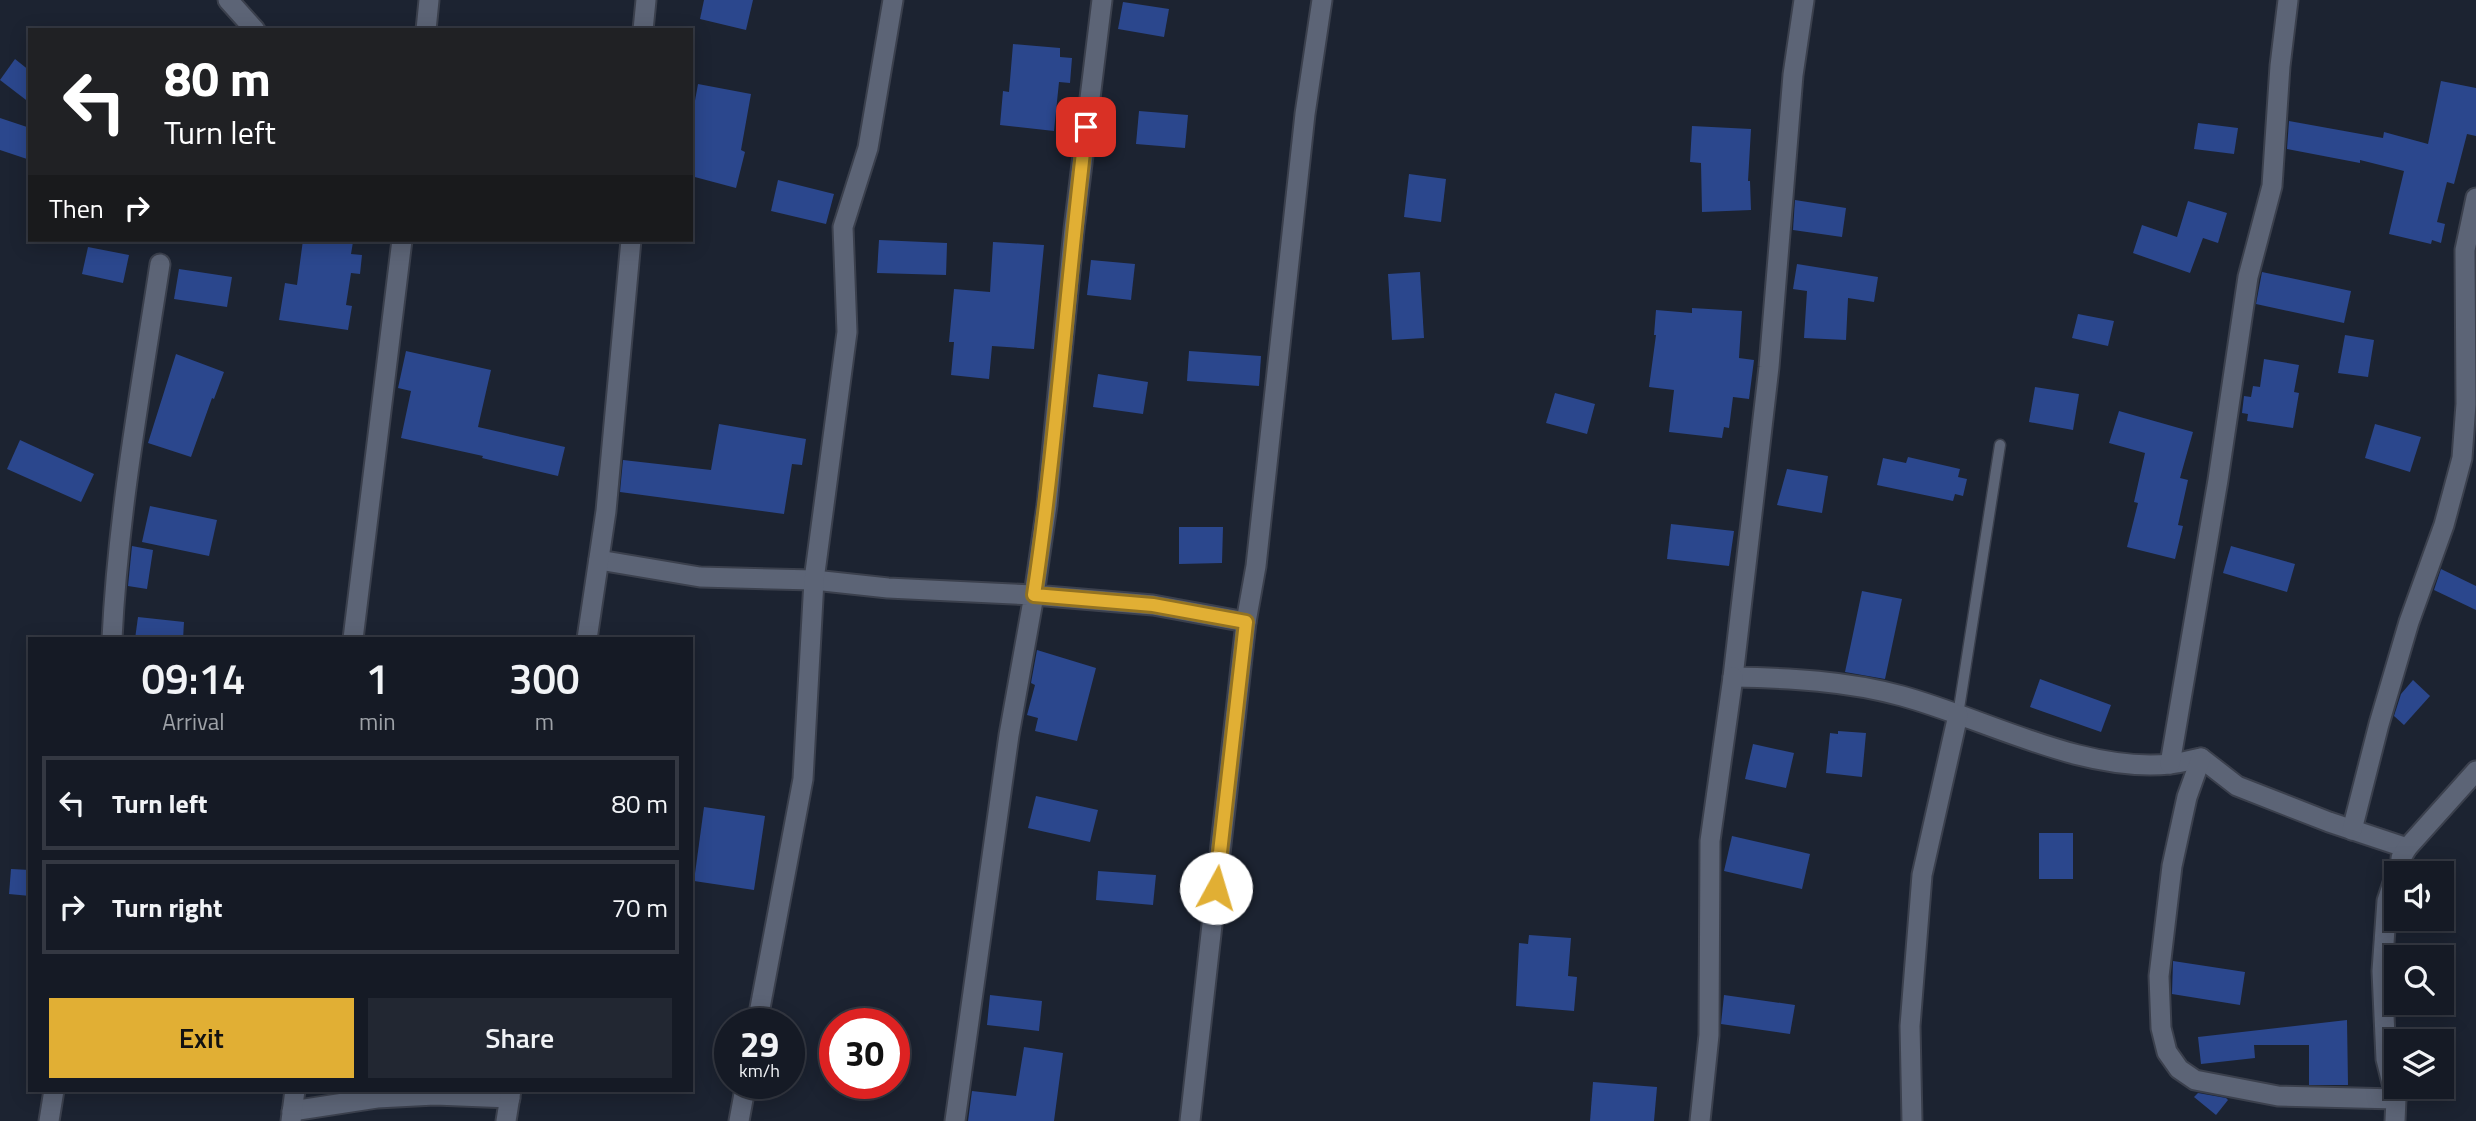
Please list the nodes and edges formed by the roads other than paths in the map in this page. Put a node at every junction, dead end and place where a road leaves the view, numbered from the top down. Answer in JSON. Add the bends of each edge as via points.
{"nodes":[{"id":1,"x":228,"y":0,"type":"edge"},
{"id":2,"x":429,"y":0,"type":"edge"},
{"id":3,"x":646,"y":0,"type":"edge"},
{"id":4,"x":893,"y":0,"type":"edge"},
{"id":5,"x":1102,"y":0,"type":"edge"},
{"id":6,"x":1322,"y":0,"type":"edge"},
{"id":7,"x":1804,"y":0,"type":"edge"},
{"id":8,"x":2288,"y":0,"type":"edge"},
{"id":9,"x":254,"y":28,"type":"edge"},
{"id":10,"x":425,"y":28,"type":"edge"},
{"id":11,"x":643,"y":28,"type":"edge"},
{"id":12,"x":2476,"y":198,"type":"edge"},
{"id":13,"x":402,"y":242,"type":"edge"},
{"id":14,"x":631,"y":242,"type":"edge"},
{"id":15,"x":160,"y":264,"type":"dead end"},
{"id":16,"x":2000,"y":445,"type":"dead end"},
{"id":17,"x":599,"y":560,"type":"junction"},
{"id":18,"x":814,"y":580,"type":"junction"},
{"id":19,"x":1034,"y":595,"type":"junction"},
{"id":20,"x":1246,"y":622,"type":"junction"},
{"id":21,"x":112,"y":637,"type":"edge"},
{"id":22,"x":353,"y":637,"type":"edge"},
{"id":23,"x":587,"y":637,"type":"edge"},
{"id":24,"x":1733,"y":677,"type":"junction"},
{"id":25,"x":1958,"y":715,"type":"junction"},
{"id":26,"x":2201,"y":758,"type":"junction"},
{"id":27,"x":2170,"y":764,"type":"junction"},
{"id":28,"x":2476,"y":771,"type":"edge"},
{"id":29,"x":2352,"y":830,"type":"junction"},
{"id":30,"x":2407,"y":848,"type":"junction"},
{"id":31,"x":2402,"y":861,"type":"edge"},
{"id":32,"x":2385,"y":931,"type":"edge"},
{"id":33,"x":760,"y":1008,"type":"edge"},
{"id":34,"x":2385,"y":1029,"type":"edge"},
{"id":35,"x":54,"y":1092,"type":"edge"},
{"id":36,"x":295,"y":1092,"type":"edge"},
{"id":37,"x":510,"y":1094,"type":"edge"},
{"id":38,"x":743,"y":1099,"type":"edge"},
{"id":39,"x":2384,"y":1099,"type":"edge"},
{"id":40,"x":2396,"y":1099,"type":"edge"},
{"id":41,"x":291,"y":1116,"type":"edge"},
{"id":42,"x":49,"y":1121,"type":"edge"},
{"id":43,"x":506,"y":1121,"type":"edge"},
{"id":44,"x":739,"y":1121,"type":"edge"},
{"id":45,"x":956,"y":1121,"type":"edge"},
{"id":46,"x":1190,"y":1121,"type":"edge"},
{"id":47,"x":1700,"y":1121,"type":"edge"},
{"id":48,"x":1912,"y":1121,"type":"edge"},
{"id":49,"x":2395,"y":1121,"type":"edge"}],
"edges":[{"from":1,"to":9,"type":"street"},
{"from":2,"to":10,"type":"street"},
{"from":3,"to":11,"type":"street"},
{"from":4,"to":18,"type":"street","via":[[868,148],[843,227],[847,332]]},
{"from":5,"to":19,"type":"street"},
{"from":6,"to":20,"type":"street"},
{"from":7,"to":24,"type":"street"},
{"from":8,"to":27,"type":"street","via":[[2272,186],[2248,277]]},
{"from":12,"to":29,"type":"street","via":[[2465,250],[2462,458],[2390,686]]},
{"from":13,"to":22,"type":"street"},
{"from":14,"to":17,"type":"street"},
{"from":15,"to":21,"type":"street","via":[[135,429]]},
{"from":16,"to":25,"type":"lane"},
{"from":17,"to":18,"type":"street","via":[[700,577]]},
{"from":17,"to":23,"type":"street"},
{"from":18,"to":19,"type":"street"},
{"from":18,"to":33,"type":"street","via":[[803,779]]},
{"from":19,"to":20,"type":"street","via":[[1153,605]]},
{"from":19,"to":45,"type":"street","via":[[1009,735]]},
{"from":20,"to":46,"type":"street"},
{"from":24,"to":25,"type":"street","via":[[1828,681],[1902,696]]},
{"from":24,"to":47,"type":"street","via":[[1710,841],[1709,1035]]},
{"from":25,"to":27,"type":"street","via":[[2091,757]]},
{"from":25,"to":48,"type":"street","via":[[1922,875],[1910,1026]]},
{"from":26,"to":27,"type":"street"},
{"from":26,"to":29,"type":"street","via":[[2237,786]]},
{"from":26,"to":39,"type":"street","via":[[2187,797],[2168,893],[2159,976],[2167,1052],[2179,1069],[2195,1080],[2278,1096]]},
{"from":28,"to":30,"type":"street"},
{"from":29,"to":30,"type":"street"},
{"from":30,"to":31,"type":"street"},
{"from":32,"to":34,"type":"street"},
{"from":35,"to":42,"type":"street"},
{"from":36,"to":41,"type":"street"},
{"from":37,"to":41,"type":"street","via":[[377,1098]]},
{"from":37,"to":43,"type":"street"},
{"from":38,"to":44,"type":"street"},
{"from":40,"to":49,"type":"street"}]}
